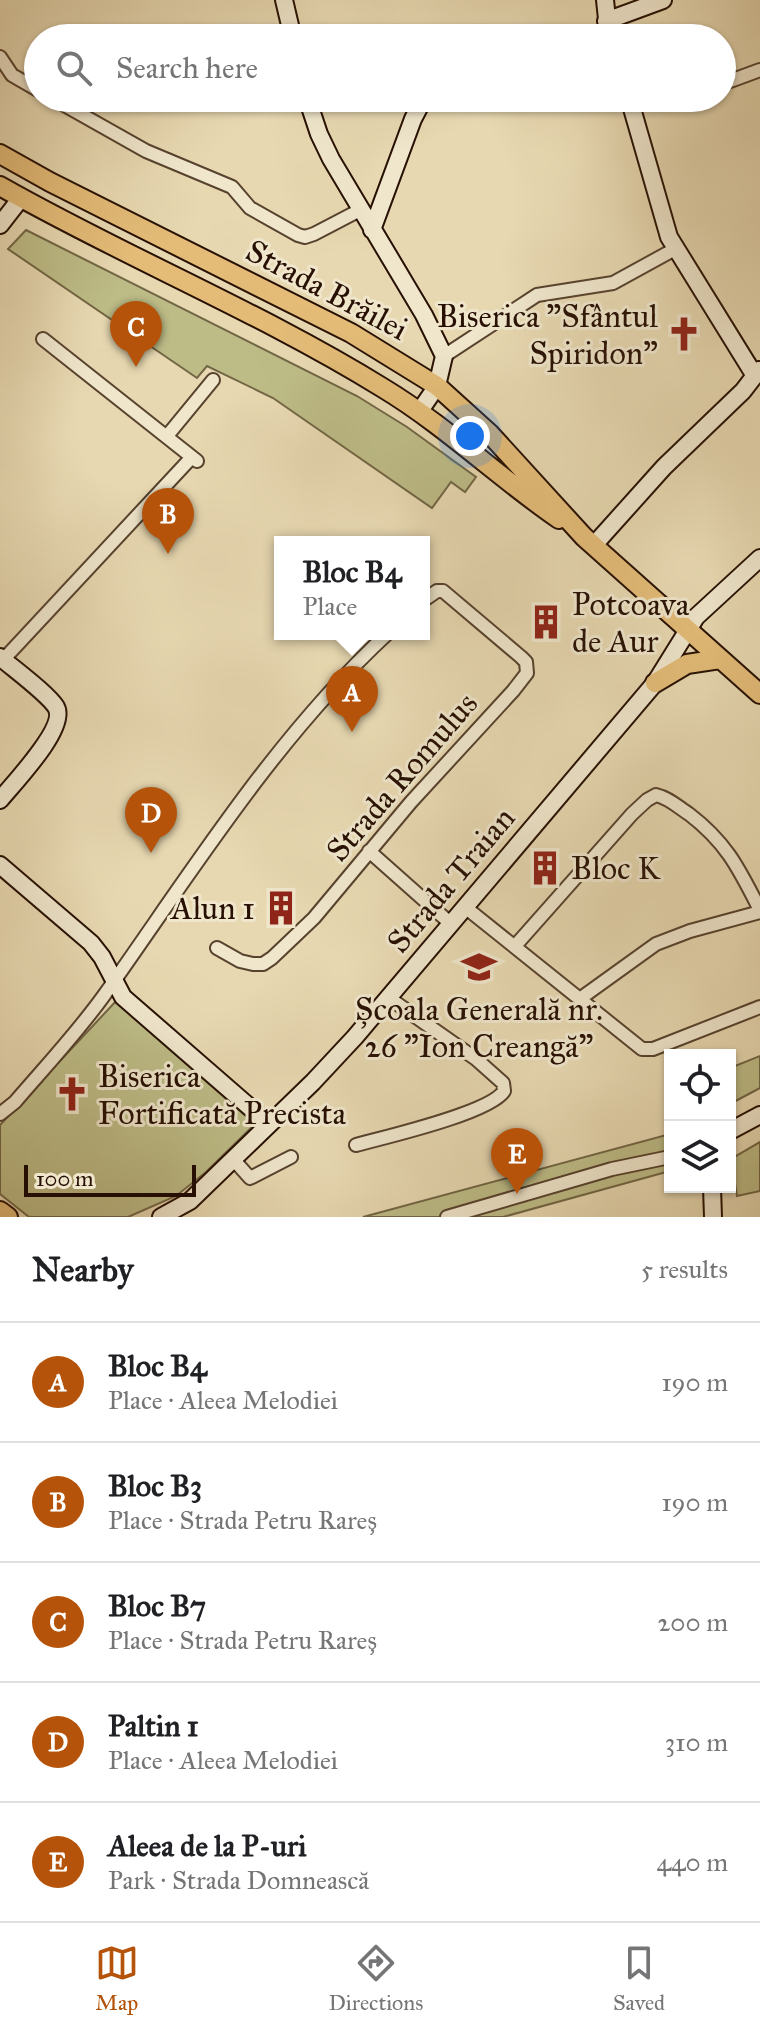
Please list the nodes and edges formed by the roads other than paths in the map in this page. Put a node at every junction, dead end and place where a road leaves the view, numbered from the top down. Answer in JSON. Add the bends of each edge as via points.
{"nodes":[{"id":1,"x":284,"y":0,"type":"edge"},
{"id":2,"x":605,"y":0,"type":"edge"},
{"id":3,"x":663,"y":0,"type":"edge"},
{"id":4,"x":290,"y":24,"type":"edge"},
{"id":5,"x":607,"y":24,"type":"edge"},
{"id":6,"x":618,"y":24,"type":"edge"},
{"id":7,"x":0,"y":57,"type":"edge"},
{"id":8,"x":760,"y":70,"type":"edge"},
{"id":9,"x":736,"y":79,"type":"edge"},
{"id":10,"x":24,"y":82,"type":"edge"},
{"id":11,"x":77,"y":112,"type":"edge"},
{"id":12,"x":312,"y":112,"type":"edge"},
{"id":13,"x":417,"y":112,"type":"edge"},
{"id":14,"x":633,"y":112,"type":"edge"},
{"id":15,"x":0,"y":154,"type":"edge"},
{"id":16,"x":0,"y":186,"type":"edge"},
{"id":17,"x":21,"y":198,"type":"junction"},
{"id":18,"x":360,"y":210,"type":"junction"},
{"id":19,"x":0,"y":225,"type":"edge"},
{"id":20,"x":372,"y":230,"type":"junction"},
{"id":21,"x":675,"y":249,"type":"junction"},
{"id":22,"x":43,"y":339,"type":"dead end"},
{"id":23,"x":444,"y":356,"type":"junction"},
{"id":24,"x":758,"y":372,"type":"edge"},
{"id":25,"x":213,"y":380,"type":"dead end"},
{"id":26,"x":437,"y":386,"type":"junction"},
{"id":27,"x":419,"y":412,"type":"junction"},
{"id":28,"x":167,"y":436,"type":"junction"},
{"id":29,"x":589,"y":541,"type":"junction"},
{"id":30,"x":760,"y":558,"type":"edge"},
{"id":31,"x":430,"y":596,"type":"edge"},
{"id":32,"x":688,"y":630,"type":"junction"},
{"id":33,"x":381,"y":640,"type":"edge"},
{"id":34,"x":1,"y":658,"type":"edge"},
{"id":35,"x":720,"y":659,"type":"junction"},
{"id":36,"x":655,"y":683,"type":"junction"},
{"id":37,"x":760,"y":694,"type":"edge"},
{"id":38,"x":0,"y":800,"type":"edge"},
{"id":39,"x":369,"y":851,"type":"junction"},
{"id":40,"x":0,"y":865,"type":"edge"},
{"id":41,"x":465,"y":907,"type":"junction"},
{"id":42,"x":760,"y":911,"type":"edge"},
{"id":43,"x":450,"y":923,"type":"junction"},
{"id":44,"x":515,"y":946,"type":"junction"},
{"id":45,"x":217,"y":948,"type":"dead end"},
{"id":46,"x":115,"y":979,"type":"junction"},
{"id":47,"x":389,"y":998,"type":"junction"},
{"id":48,"x":581,"y":998,"type":"junction"},
{"id":49,"x":760,"y":1007,"type":"edge"},
{"id":50,"x":0,"y":1114,"type":"edge"},
{"id":51,"x":760,"y":1115,"type":"edge"},
{"id":52,"x":269,"y":1124,"type":"junction"},
{"id":53,"x":736,"y":1128,"type":"edge"},
{"id":54,"x":356,"y":1145,"type":"dead end"},
{"id":55,"x":291,"y":1157,"type":"dead end"},
{"id":56,"x":664,"y":1158,"type":"edge"},
{"id":57,"x":233,"y":1159,"type":"junction"},
{"id":58,"x":712,"y":1193,"type":"edge"},
{"id":59,"x":192,"y":1209,"type":"edge"},
{"id":60,"x":0,"y":1211,"type":"edge"},
{"id":61,"x":8,"y":1217,"type":"edge"},
{"id":62,"x":161,"y":1217,"type":"edge"},
{"id":63,"x":447,"y":1217,"type":"edge"},
{"id":64,"x":713,"y":1217,"type":"edge"}],
"edges":[{"from":1,"to":4,"type":"street"},
{"from":2,"to":5,"type":"street"},
{"from":3,"to":6,"type":"street"},
{"from":7,"to":10,"type":"street"},
{"from":8,"to":9,"type":"street"},
{"from":11,"to":18,"type":"street","via":[[146,151],[232,187],[250,208],[298,235],[314,234]]},
{"from":12,"to":18,"type":"street"},
{"from":13,"to":20,"type":"street"},
{"from":14,"to":21,"type":"street"},
{"from":15,"to":26,"type":"main road","name":"Strada Brăilei","via":[[351,333]]},
{"from":16,"to":17,"type":"main road","name":"Strada Brăilei"},
{"from":17,"to":19,"type":"street"},
{"from":17,"to":27,"type":"main road","name":"Strada Brăilei","via":[[351,368]]},
{"from":18,"to":20,"type":"street"},
{"from":20,"to":23,"type":"street"},
{"from":21,"to":23,"type":"street","via":[[613,283],[537,295]]},
{"from":21,"to":24,"type":"street"},
{"from":22,"to":28,"type":"street"},
{"from":23,"to":26,"type":"street"},
{"from":24,"to":29,"type":"street"},
{"from":25,"to":28,"type":"street"},
{"from":26,"to":27,"type":"street"},
{"from":26,"to":29,"type":"main road","name":"Strada Brăilei","via":[[490,434]]},
{"from":27,"to":29,"type":"main road","name":"Strada Brăilei"},
{"from":28,"to":34,"type":"street","via":[[195,459]]},
{"from":29,"to":32,"type":"main road","name":"Strada Brăilei"},
{"from":30,"to":32,"type":"street","name":"Strada Traian","via":[[706,606]]},
{"from":31,"to":39,"type":"street","name":"Strada Romulus","via":[[443,591],[521,657],[527,673]]},
{"from":32,"to":35,"type":"main road","name":"Strada Brăilei"},
{"from":32,"to":36,"type":"street","name":"Strada Traian"},
{"from":33,"to":46,"type":"street","via":[[293,733]]},
{"from":34,"to":38,"type":"street","via":[[59,715],[49,738]]},
{"from":35,"to":36,"type":"main road","via":[[687,664]]},
{"from":35,"to":37,"type":"main road","name":"Strada Brăilei"},
{"from":36,"to":41,"type":"street","name":"Strada Traian"},
{"from":39,"to":43,"type":"street"},
{"from":39,"to":45,"type":"street","name":"Strada Romulus","via":[[314,918],[263,964],[240,961]]},
{"from":40,"to":46,"type":"street","via":[[72,925]]},
{"from":41,"to":43,"type":"street","name":"Strada Traian"},
{"from":41,"to":44,"type":"street"},
{"from":42,"to":44,"type":"street","via":[[727,849],[666,798],[651,796]]},
{"from":42,"to":48,"type":"street","via":[[656,944]]},
{"from":43,"to":47,"type":"street","name":"Strada Traian"},
{"from":44,"to":48,"type":"street"},
{"from":46,"to":50,"type":"street"},
{"from":46,"to":52,"type":"street","via":[[123,997]]},
{"from":47,"to":52,"type":"street","name":"Strada Traian"},
{"from":47,"to":54,"type":"street","via":[[476,1059],[503,1083],[504,1091],[499,1099],[462,1114]]},
{"from":48,"to":49,"type":"street","via":[[642,1049]]},
{"from":51,"to":53,"type":"street"},
{"from":52,"to":57,"type":"street","name":"Strada Traian"},
{"from":55,"to":57,"type":"street","via":[[250,1178]]},
{"from":56,"to":63,"type":"street"},
{"from":57,"to":59,"type":"street","name":"Strada Traian"},
{"from":58,"to":64,"type":"street"},
{"from":59,"to":62,"type":"street","name":"Strada Traian"},
{"from":60,"to":61,"type":"main road"}]}
